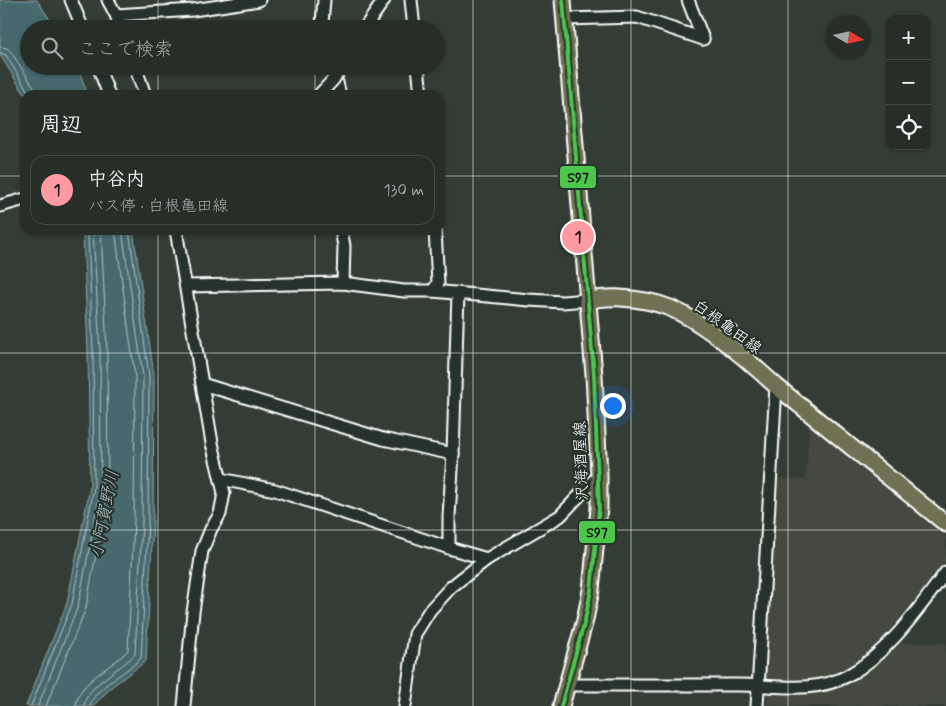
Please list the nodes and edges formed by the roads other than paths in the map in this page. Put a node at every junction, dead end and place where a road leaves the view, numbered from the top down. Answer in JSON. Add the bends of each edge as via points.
{"nodes":[{"id":1,"x":71,"y":0,"type":"edge"},
{"id":2,"x":108,"y":0,"type":"edge"},
{"id":3,"x":259,"y":0,"type":"edge"},
{"id":4,"x":324,"y":0,"type":"edge"},
{"id":5,"x":384,"y":0,"type":"edge"},
{"id":6,"x":411,"y":0,"type":"edge"},
{"id":7,"x":563,"y":0,"type":"edge"},
{"id":8,"x":688,"y":0,"type":"edge"},
{"id":9,"x":116,"y":15,"type":"junction"},
{"id":10,"x":565,"y":19,"type":"junction"},
{"id":11,"x":79,"y":20,"type":"edge"},
{"id":12,"x":118,"y":20,"type":"edge"},
{"id":13,"x":322,"y":20,"type":"edge"},
{"id":14,"x":370,"y":20,"type":"edge"},
{"id":15,"x":413,"y":20,"type":"edge"},
{"id":16,"x":101,"y":75,"type":"edge"},
{"id":17,"x":138,"y":75,"type":"edge"},
{"id":18,"x":335,"y":75,"type":"edge"},
{"id":19,"x":336,"y":75,"type":"edge"},
{"id":20,"x":419,"y":75,"type":"edge"},
{"id":21,"x":107,"y":90,"type":"edge"},
{"id":22,"x":144,"y":90,"type":"edge"},
{"id":23,"x":324,"y":90,"type":"edge"},
{"id":24,"x":339,"y":90,"type":"edge"},
{"id":25,"x":420,"y":90,"type":"edge"},
{"id":26,"x":20,"y":200,"type":"edge"},
{"id":27,"x":0,"y":206,"type":"edge"},
{"id":28,"x":177,"y":235,"type":"edge"},
{"id":29,"x":342,"y":235,"type":"edge"},
{"id":30,"x":434,"y":235,"type":"edge"},
{"id":31,"x":342,"y":283,"type":"junction"},
{"id":32,"x":187,"y":286,"type":"junction"},
{"id":33,"x":433,"y":291,"type":"junction"},
{"id":34,"x":458,"y":293,"type":"junction"},
{"id":35,"x":587,"y":300,"type":"junction"},
{"id":36,"x":732,"y":331,"type":"dead end"},
{"id":37,"x":715,"y":336,"type":"junction"},
{"id":38,"x":202,"y":384,"type":"junction"},
{"id":39,"x":776,"y":386,"type":"junction"},
{"id":40,"x":453,"y":454,"type":"junction"},
{"id":41,"x":599,"y":475,"type":"junction"},
{"id":42,"x":221,"y":479,"type":"junction"},
{"id":43,"x":946,"y":524,"type":"edge"},
{"id":44,"x":449,"y":548,"type":"junction"},
{"id":45,"x":487,"y":559,"type":"junction"},
{"id":46,"x":946,"y":572,"type":"edge"},
{"id":47,"x":568,"y":685,"type":"junction"},
{"id":48,"x":757,"y":685,"type":"junction"},
{"id":49,"x":184,"y":706,"type":"edge"},
{"id":50,"x":405,"y":706,"type":"edge"},
{"id":51,"x":561,"y":706,"type":"edge"},
{"id":52,"x":757,"y":706,"type":"edge"}],
"edges":[{"from":1,"to":11,"type":"street"},
{"from":2,"to":9,"type":"street"},
{"from":3,"to":9,"type":"street","via":[[193,10]]},
{"from":4,"to":13,"type":"street"},
{"from":5,"to":14,"type":"street"},
{"from":6,"to":15,"type":"street"},
{"from":7,"to":10,"type":"main road"},
{"from":8,"to":10,"type":"street","via":[[703,39],[637,17]]},
{"from":9,"to":12,"type":"street"},
{"from":10,"to":35,"type":"main road"},
{"from":16,"to":21,"type":"street"},
{"from":17,"to":22,"type":"street"},
{"from":18,"to":24,"type":"street"},
{"from":19,"to":23,"type":"street","bridge":true},
{"from":20,"to":25,"type":"street"},
{"from":26,"to":27,"type":"street"},
{"from":28,"to":32,"type":"street"},
{"from":29,"to":31,"type":"street"},
{"from":30,"to":33,"type":"street","via":[[438,283]]},
{"from":31,"to":32,"type":"street"},
{"from":31,"to":33,"type":"street","via":[[404,291]]},
{"from":32,"to":38,"type":"street"},
{"from":33,"to":34,"type":"street"},
{"from":34,"to":35,"type":"street","via":[[563,302]]},
{"from":34,"to":40,"type":"street"},
{"from":35,"to":37,"type":"main road","name":"白根亀田線","via":[[620,298],[670,308]]},
{"from":35,"to":41,"type":"main road","name":"沢海酒屋線"},
{"from":36,"to":37,"type":"street"},
{"from":37,"to":39,"type":"main road","name":"白根亀田線"},
{"from":38,"to":40,"type":"street","via":[[383,439]]},
{"from":38,"to":42,"type":"street"},
{"from":39,"to":43,"type":"main road","name":"白根亀田線"},
{"from":39,"to":48,"type":"street"},
{"from":40,"to":44,"type":"street"},
{"from":41,"to":45,"type":"street","via":[[560,516]]},
{"from":41,"to":47,"type":"main road","name":"沢海酒屋線","via":[[591,590]]},
{"from":42,"to":44,"type":"street","via":[[275,490]]},
{"from":42,"to":49,"type":"street","via":[[224,493],[220,514],[202,551]]},
{"from":44,"to":45,"type":"street"},
{"from":45,"to":50,"type":"street","via":[[451,587],[420,625],[414,643]]},
{"from":46,"to":48,"type":"street","via":[[909,620],[860,669],[821,684],[794,688]]},
{"from":47,"to":48,"type":"street"},
{"from":47,"to":51,"type":"main road","name":"沢海酒屋線"},
{"from":48,"to":52,"type":"street"}]}
